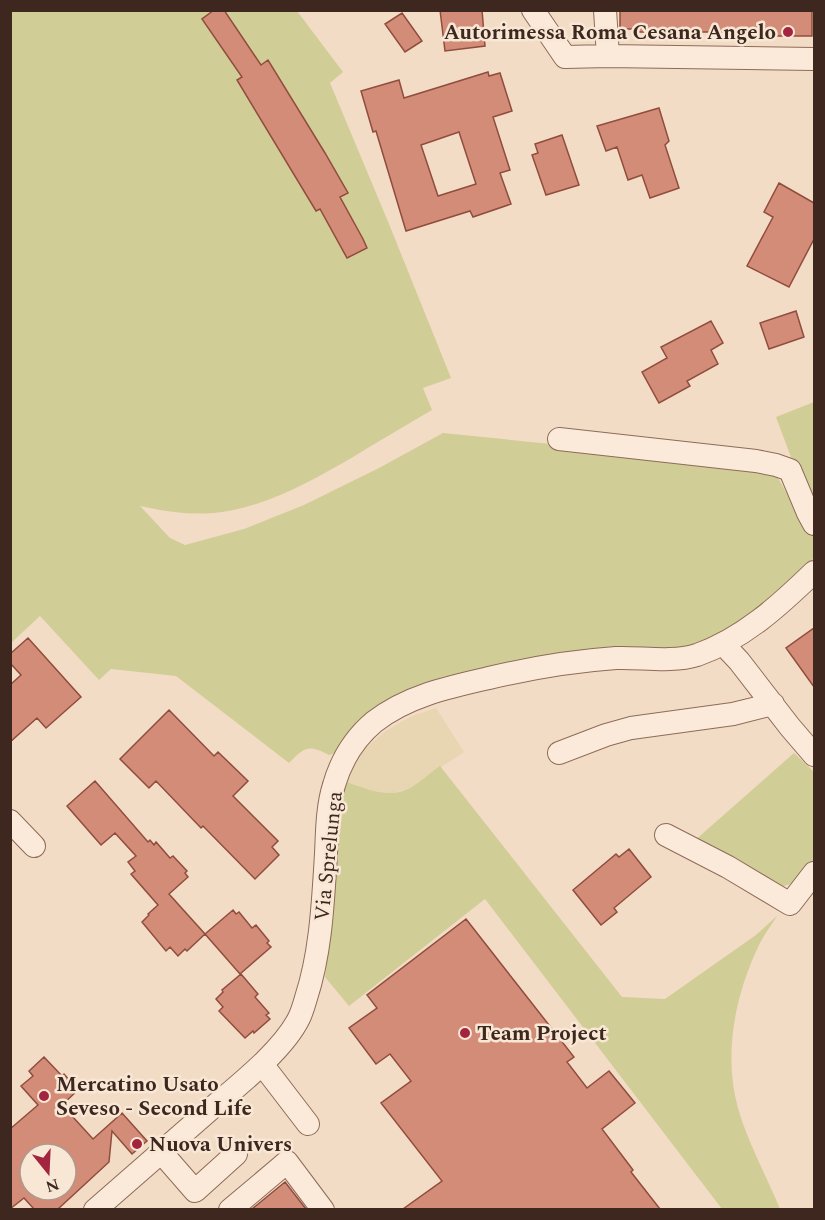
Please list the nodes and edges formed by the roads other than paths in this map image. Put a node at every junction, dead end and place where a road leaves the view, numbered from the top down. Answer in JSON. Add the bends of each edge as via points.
{"nodes":[{"id":1,"x":533,"y":10,"type":"edge"},
{"id":2,"x":605,"y":10,"type":"edge"},
{"id":3,"x":608,"y":56,"type":"junction"},
{"id":4,"x":814,"y":59,"type":"edge"},
{"id":5,"x":559,"y":439,"type":"dead end"},
{"id":6,"x":814,"y":524,"type":"edge"},
{"id":7,"x":814,"y":572,"type":"edge"},
{"id":8,"x":723,"y":644,"type":"junction"},
{"id":9,"x":773,"y":704,"type":"junction"},
{"id":10,"x":559,"y":753,"type":"dead end"},
{"id":11,"x":814,"y":755,"type":"edge"},
{"id":12,"x":10,"y":821,"type":"edge"},
{"id":13,"x":666,"y":835,"type":"dead end"},
{"id":14,"x":34,"y":846,"type":"dead end"},
{"id":15,"x":814,"y":873,"type":"edge"},
{"id":16,"x":261,"y":1064,"type":"junction"},
{"id":17,"x":308,"y":1124,"type":"dead end"},
{"id":18,"x":161,"y":1152,"type":"junction"},
{"id":19,"x":236,"y":1154,"type":"dead end"},
{"id":20,"x":95,"y":1209,"type":"edge"},
{"id":21,"x":230,"y":1209,"type":"edge"},
{"id":22,"x":323,"y":1209,"type":"edge"}],
"edges":[{"from":1,"to":3,"type":"street","via":[[565,57]]},
{"from":2,"to":3,"type":"street"},
{"from":3,"to":4,"type":"street"},
{"from":5,"to":6,"type":"street","via":[[776,465],[790,470]]},
{"from":7,"to":8,"type":"street","name":"Via Sprelunga","via":[[747,629]]},
{"from":8,"to":9,"type":"street"},
{"from":8,"to":16,"type":"street","name":"Via Sprelunga","via":[[674,659],[620,658],[522,670],[444,688],[395,708],[374,722],[357,738],[333,786],[318,949],[300,1017],[288,1037]]},
{"from":9,"to":10,"type":"street","via":[[733,714],[631,728]]},
{"from":9,"to":11,"type":"street"},
{"from":12,"to":14,"type":"street"},
{"from":13,"to":15,"type":"street","via":[[790,904]]},
{"from":16,"to":17,"type":"street"},
{"from":16,"to":18,"type":"street","name":"Via Sprelunga"},
{"from":18,"to":19,"type":"street","via":[[195,1191]]},
{"from":18,"to":20,"type":"street","name":"Via Sprelunga"},
{"from":21,"to":22,"type":"street","via":[[287,1162]]}]}
